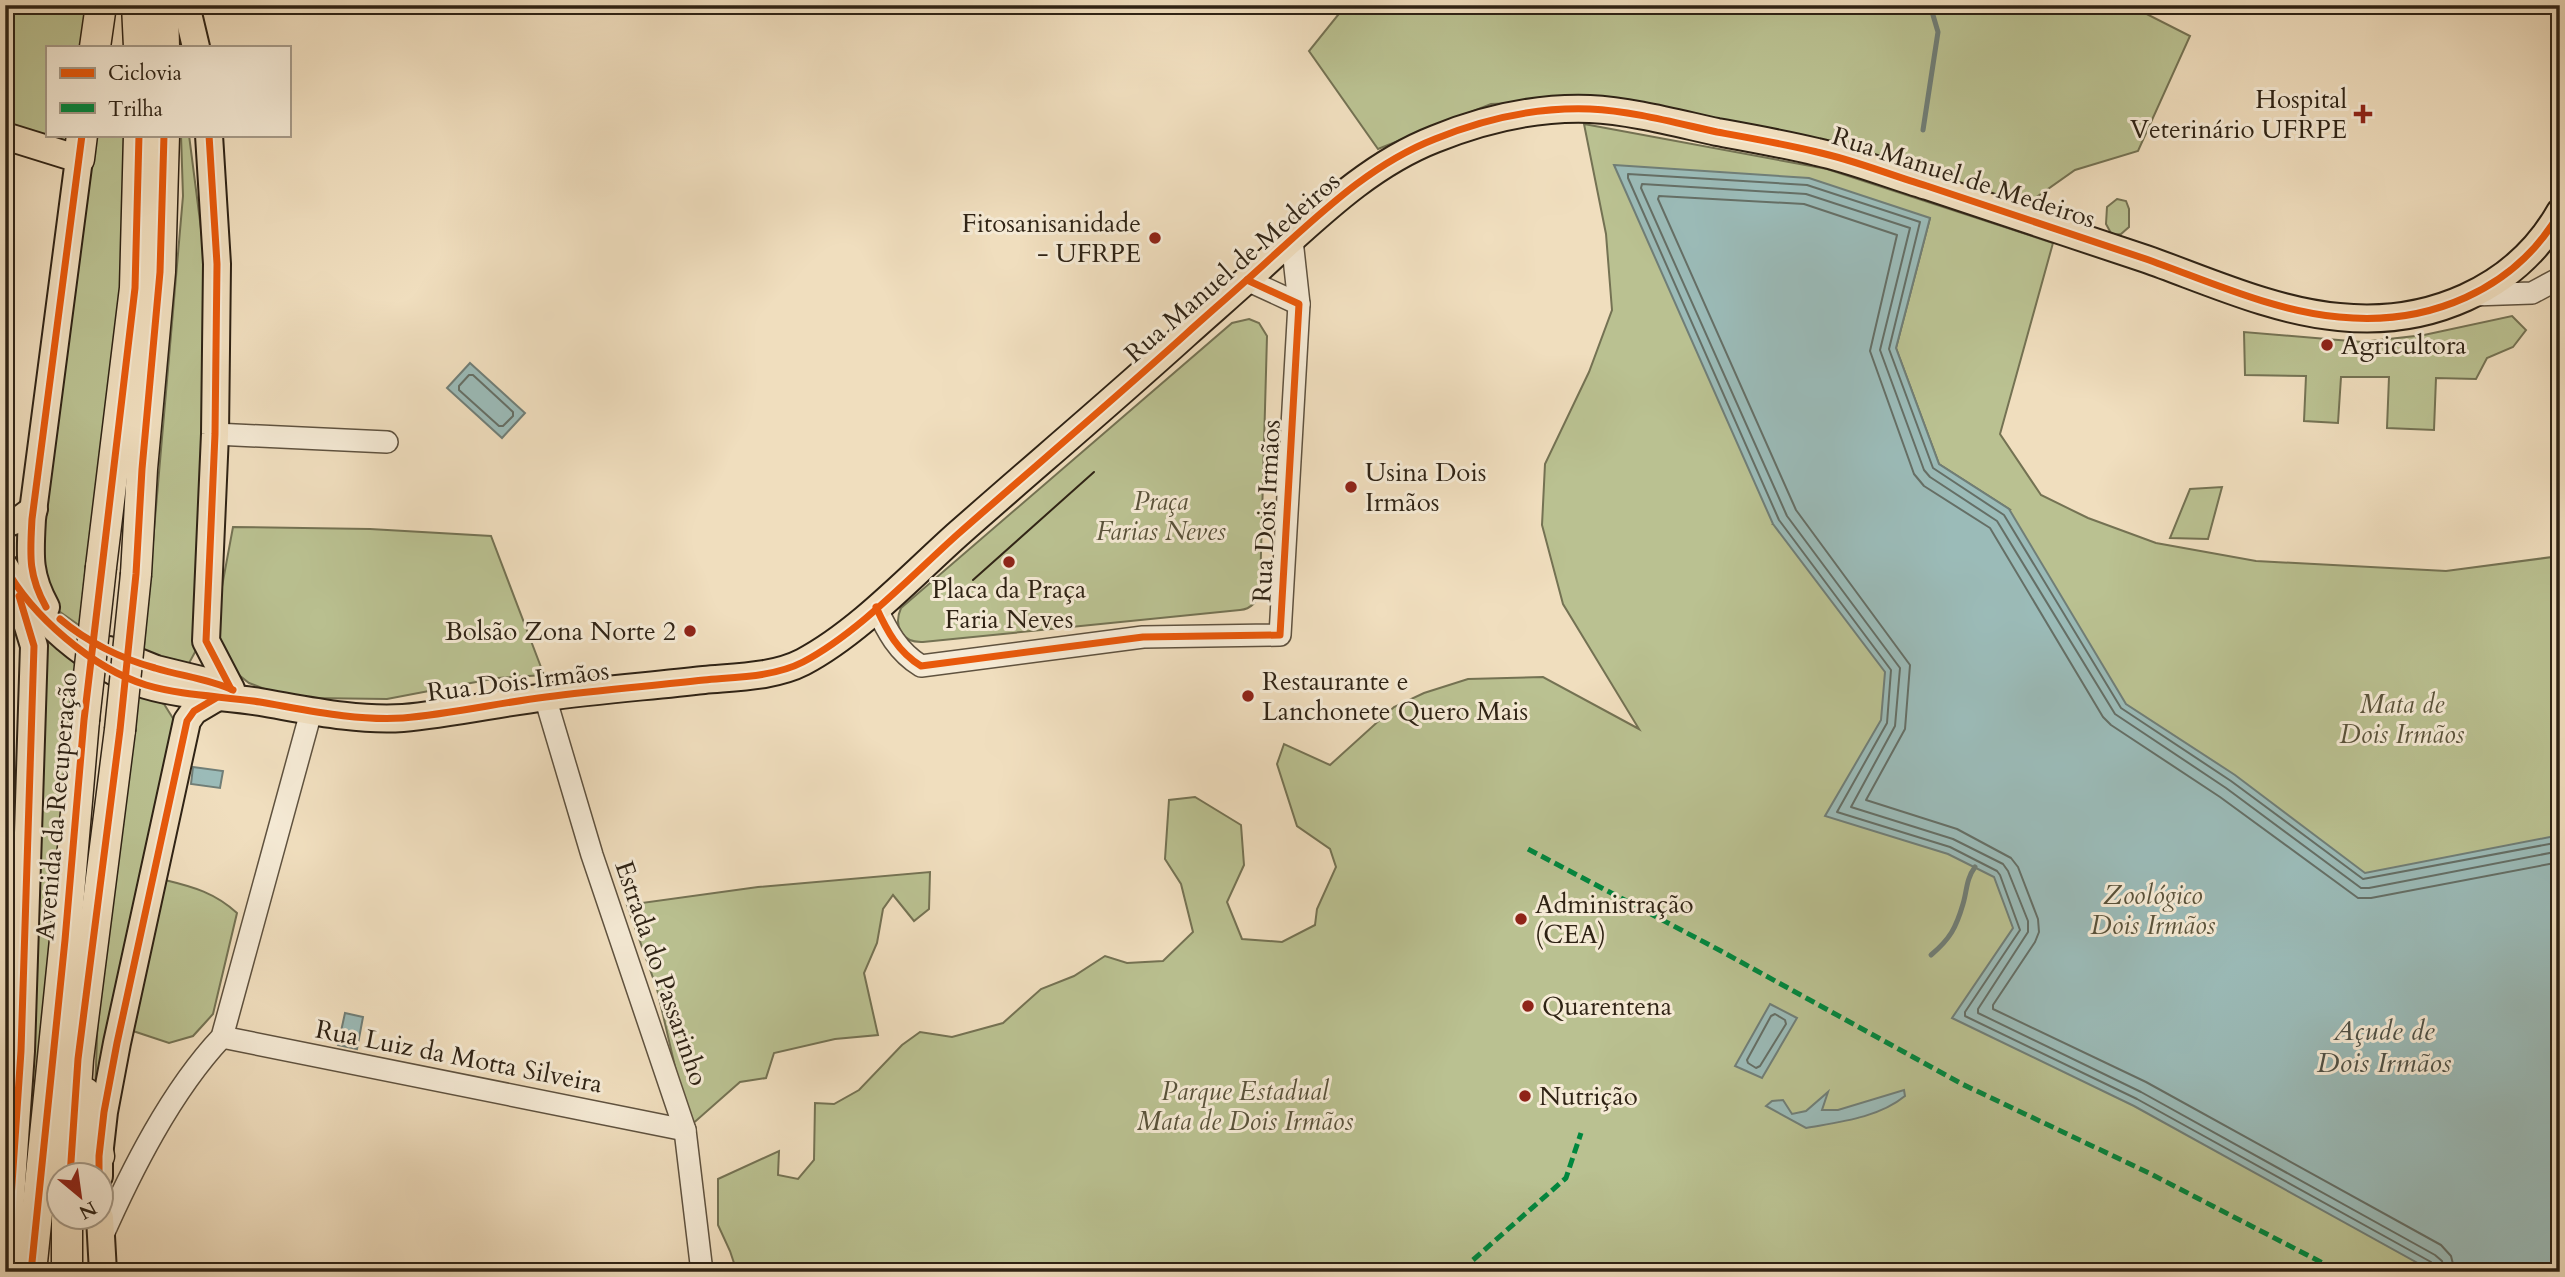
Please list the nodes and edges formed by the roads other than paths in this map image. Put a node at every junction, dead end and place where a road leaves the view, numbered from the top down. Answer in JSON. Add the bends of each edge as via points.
{"nodes":[{"id":1,"x":101,"y":5,"type":"edge"},
{"id":2,"x":137,"y":5,"type":"edge"},
{"id":3,"x":163,"y":5,"type":"edge"},
{"id":4,"x":186,"y":5,"type":"edge"},
{"id":5,"x":95,"y":46,"type":"edge"},
{"id":6,"x":139,"y":46,"type":"edge"},
{"id":7,"x":164,"y":46,"type":"edge"},
{"id":8,"x":196,"y":46,"type":"edge"},
{"id":9,"x":5,"y":136,"type":"edge"},
{"id":10,"x":139,"y":136,"type":"edge"},
{"id":11,"x":164,"y":136,"type":"edge"},
{"id":12,"x":209,"y":136,"type":"edge"},
{"id":13,"x":81,"y":147,"type":"edge"},
{"id":14,"x":2560,"y":212,"type":"edge"},
{"id":15,"x":1292,"y":240,"type":"junction"},
{"id":16,"x":2560,"y":278,"type":"edge"},
{"id":17,"x":1247,"y":280,"type":"junction"},
{"id":18,"x":2473,"y":295,"type":"junction"},
{"id":19,"x":1299,"y":304,"type":"junction"},
{"id":20,"x":215,"y":434,"type":"junction"},
{"id":21,"x":387,"y":442,"type":"dead end"},
{"id":22,"x":34,"y":509,"type":"junction"},
{"id":23,"x":5,"y":524,"type":"edge"},
{"id":24,"x":9,"y":573,"type":"edge"},
{"id":25,"x":46,"y":607,"type":"junction"},
{"id":26,"x":876,"y":607,"type":"junction"},
{"id":27,"x":62,"y":634,"type":"junction"},
{"id":28,"x":206,"y":641,"type":"junction"},
{"id":29,"x":34,"y":646,"type":"junction"},
{"id":30,"x":791,"y":668,"type":"joint"},
{"id":31,"x":175,"y":683,"type":"junction"},
{"id":32,"x":233,"y":696,"type":"junction"},
{"id":33,"x":545,"y":697,"type":"junction"},
{"id":34,"x":311,"y":712,"type":"junction"},
{"id":35,"x":186,"y":724,"type":"junction"},
{"id":36,"x":222,"y":1037,"type":"junction"},
{"id":37,"x":78,"y":1059,"type":"junction"},
{"id":38,"x":685,"y":1130,"type":"junction"},
{"id":39,"x":71,"y":1162,"type":"edge"},
{"id":40,"x":98,"y":1162,"type":"edge"},
{"id":41,"x":100,"y":1162,"type":"edge"},
{"id":42,"x":116,"y":1202,"type":"edge"},
{"id":43,"x":67,"y":1232,"type":"edge"},
{"id":44,"x":101,"y":1232,"type":"edge"},
{"id":45,"x":6,"y":1272,"type":"edge"},
{"id":46,"x":31,"y":1272,"type":"edge"},
{"id":47,"x":67,"y":1272,"type":"edge"},
{"id":48,"x":103,"y":1272,"type":"edge"},
{"id":49,"x":702,"y":1272,"type":"edge"}],
"edges":[{"from":1,"to":5,"type":"highway"},
{"from":2,"to":6,"type":"highway"},
{"from":3,"to":7,"type":"highway"},
{"from":4,"to":8,"type":"main road"},
{"from":9,"to":13,"type":"main road"},
{"from":10,"to":46,"type":"highway","name":"Avenida da Recuperação","bridge":true,"via":[[135,288],[84,720]]},
{"from":11,"to":37,"type":"highway","name":"Avenida da Recuperação","bridge":true,"via":[[160,272],[136,574]]},
{"from":12,"to":20,"type":"main road","via":[[217,264]]},
{"from":13,"to":22,"type":"main road"},
{"from":14,"to":18,"type":"main road","name":"Rua Manuel de Medeiros","via":[[2524,260]]},
{"from":15,"to":17,"type":"main road","name":"Rua Manuel de Medeiros"},
{"from":15,"to":18,"type":"main road","name":"Rua Manuel de Medeiros","via":[[1335,200],[1426,142],[1484,121],[1588,109],[1822,153],[2247,295],[2335,317],[2412,315]]},
{"from":15,"to":19,"type":"street","name":"Rua Dois Irmãos"},
{"from":16,"to":18,"type":"street","name":"Rua Manuel de Medeiros","via":[[2532,293]]},
{"from":17,"to":19,"type":"street"},
{"from":17,"to":26,"type":"main road","name":"Rua Manuel de Medeiros"},
{"from":19,"to":26,"type":"street","name":"Rua Dois Irmãos","via":[[1280,635],[1130,639],[921,666],[891,637]]},
{"from":20,"to":21,"type":"street"},
{"from":20,"to":28,"type":"main road"},
{"from":22,"to":23,"type":"main road"},
{"from":22,"to":25,"type":"main road","via":[[30,567]]},
{"from":24,"to":25,"type":"main road","name":"Rua Dois Irmãos"},
{"from":24,"to":27,"type":"main road","name":"Rua Dois Irmãos","via":[[41,617]]},
{"from":24,"to":29,"type":"main road"},
{"from":25,"to":31,"type":"main road","name":"Rua Dois Irmãos","via":[[77,631]]},
{"from":26,"to":30,"type":"main road","name":"Rua Manuel de Medeiros","via":[[830,646]]},
{"from":27,"to":29,"type":"main road","via":[[45,628]]},
{"from":27,"to":31,"type":"main road","name":"Rua Dois Irmãos","via":[[136,682]]},
{"from":28,"to":31,"type":"main road","via":[[201,662]]},
{"from":28,"to":32,"type":"main road"},
{"from":29,"to":45,"type":"main road","name":"Avenida da Recuperação","via":[[21,1051]]},
{"from":30,"to":33,"type":"main road","name":"Rua Dois Irmãos"},
{"from":31,"to":32,"type":"main road","name":"Rua Dois Irmãos"},
{"from":31,"to":35,"type":"main road"},
{"from":32,"to":34,"type":"main road","name":"Rua Dois Irmãos"},
{"from":32,"to":35,"type":"main road","via":[[194,711]]},
{"from":33,"to":34,"type":"main road","name":"Rua Dois Irmãos","via":[[401,718]]},
{"from":33,"to":38,"type":"street","name":"Estrada do Passarinho","via":[[592,855]]},
{"from":34,"to":36,"type":"street"},
{"from":35,"to":41,"type":"main road","via":[[117,1043]]},
{"from":36,"to":38,"type":"street","name":"Rua Luiz da Motta Silveira"},
{"from":36,"to":42,"type":"street","via":[[199,1061],[175,1098]]},
{"from":37,"to":39,"type":"highway","name":"Avenida da Recuperação"},
{"from":37,"to":40,"type":"highway"},
{"from":38,"to":49,"type":"street","name":"Estrada do Passarinho"},
{"from":43,"to":47,"type":"highway"},
{"from":44,"to":48,"type":"main road"}]}
